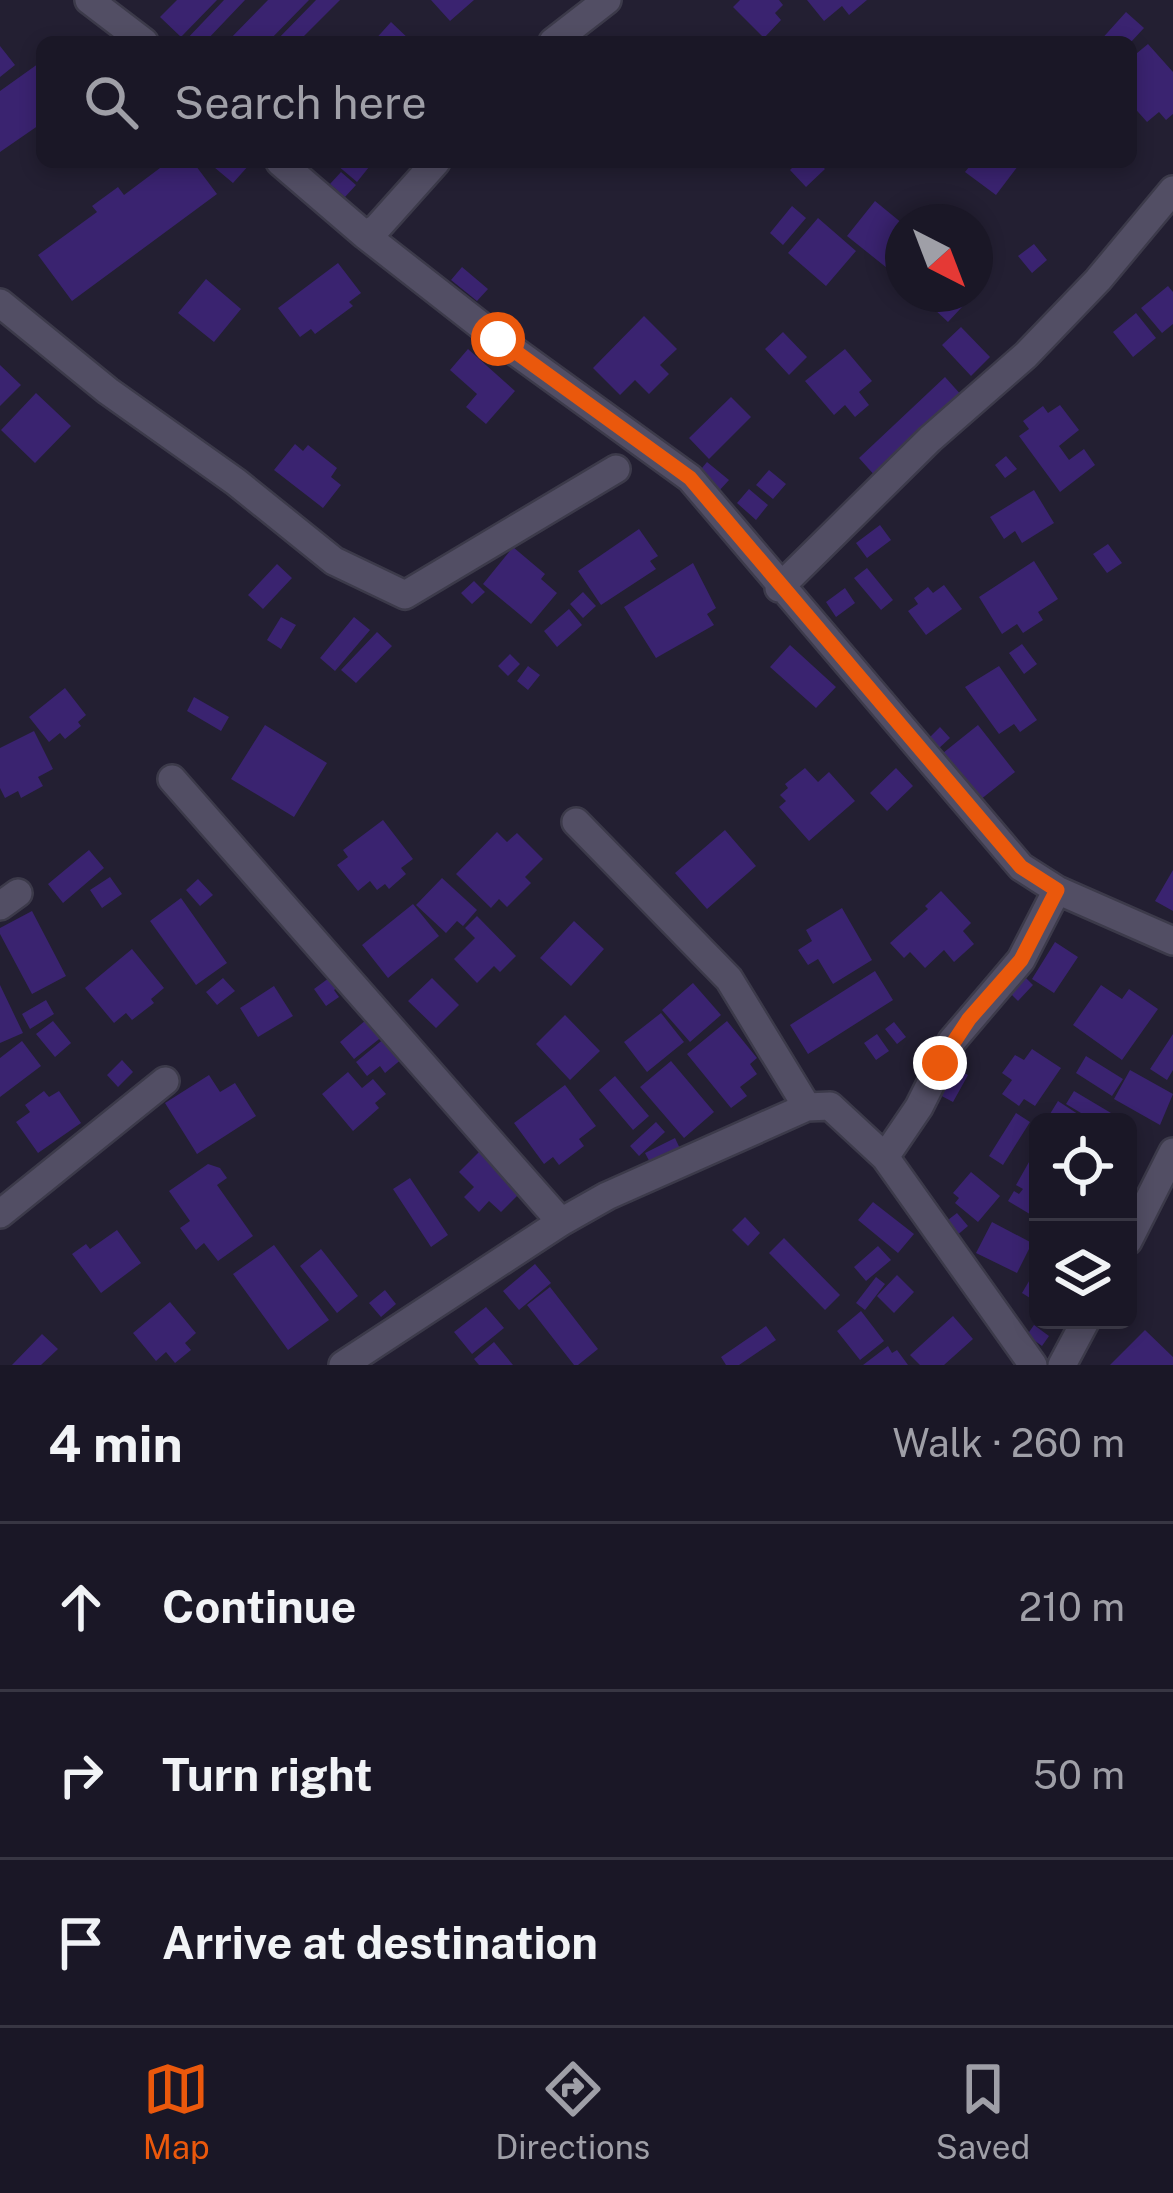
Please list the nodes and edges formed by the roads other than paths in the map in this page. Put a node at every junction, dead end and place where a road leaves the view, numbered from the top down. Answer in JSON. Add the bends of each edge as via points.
{"nodes":[{"id":1,"x":89,"y":0,"type":"edge"},
{"id":2,"x":607,"y":0,"type":"edge"},
{"id":3,"x":135,"y":36,"type":"edge"},
{"id":4,"x":561,"y":36,"type":"edge"},
{"id":5,"x":287,"y":168,"type":"edge"},
{"id":6,"x":431,"y":168,"type":"edge"},
{"id":7,"x":1173,"y":190,"type":"edge"},
{"id":8,"x":365,"y":236,"type":"junction"},
{"id":9,"x":0,"y":303,"type":"edge"},
{"id":10,"x":616,"y":469,"type":"dead end"},
{"id":11,"x":779,"y":588,"type":"junction"},
{"id":12,"x":172,"y":778,"type":"dead end"},
{"id":13,"x":575,"y":822,"type":"dead end"},
{"id":14,"x":1057,"y":890,"type":"junction"},
{"id":15,"x":1173,"y":941,"type":"edge"},
{"id":16,"x":166,"y":1081,"type":"dead end"},
{"id":17,"x":807,"y":1107,"type":"junction"},
{"id":18,"x":1173,"y":1152,"type":"edge"},
{"id":19,"x":885,"y":1157,"type":"junction"},
{"id":20,"x":0,"y":1214,"type":"edge"},
{"id":21,"x":561,"y":1222,"type":"junction"},
{"id":22,"x":1137,"y":1223,"type":"edge"},
{"id":23,"x":1081,"y":1329,"type":"edge"},
{"id":24,"x":344,"y":1365,"type":"edge"},
{"id":25,"x":1033,"y":1365,"type":"edge"},
{"id":26,"x":1062,"y":1365,"type":"edge"}],
"edges":[{"from":1,"to":3,"type":"street"},
{"from":2,"to":4,"type":"street"},
{"from":5,"to":8,"type":"street"},
{"from":6,"to":8,"type":"street"},
{"from":7,"to":11,"type":"street","via":[[1026,355]]},
{"from":8,"to":11,"type":"street","via":[[690,478]]},
{"from":9,"to":10,"type":"street","via":[[334,561],[405,595]]},
{"from":11,"to":14,"type":"street","via":[[1021,867]]},
{"from":12,"to":21,"type":"street"},
{"from":13,"to":17,"type":"street","via":[[729,979]]},
{"from":14,"to":15,"type":"street"},
{"from":14,"to":19,"type":"street","via":[[1021,960],[952,1041]]},
{"from":16,"to":20,"type":"street"},
{"from":17,"to":19,"type":"street","via":[[830,1106]]},
{"from":17,"to":21,"type":"street"},
{"from":18,"to":22,"type":"street"},
{"from":19,"to":25,"type":"street"},
{"from":21,"to":24,"type":"street"},
{"from":23,"to":26,"type":"street"}]}
